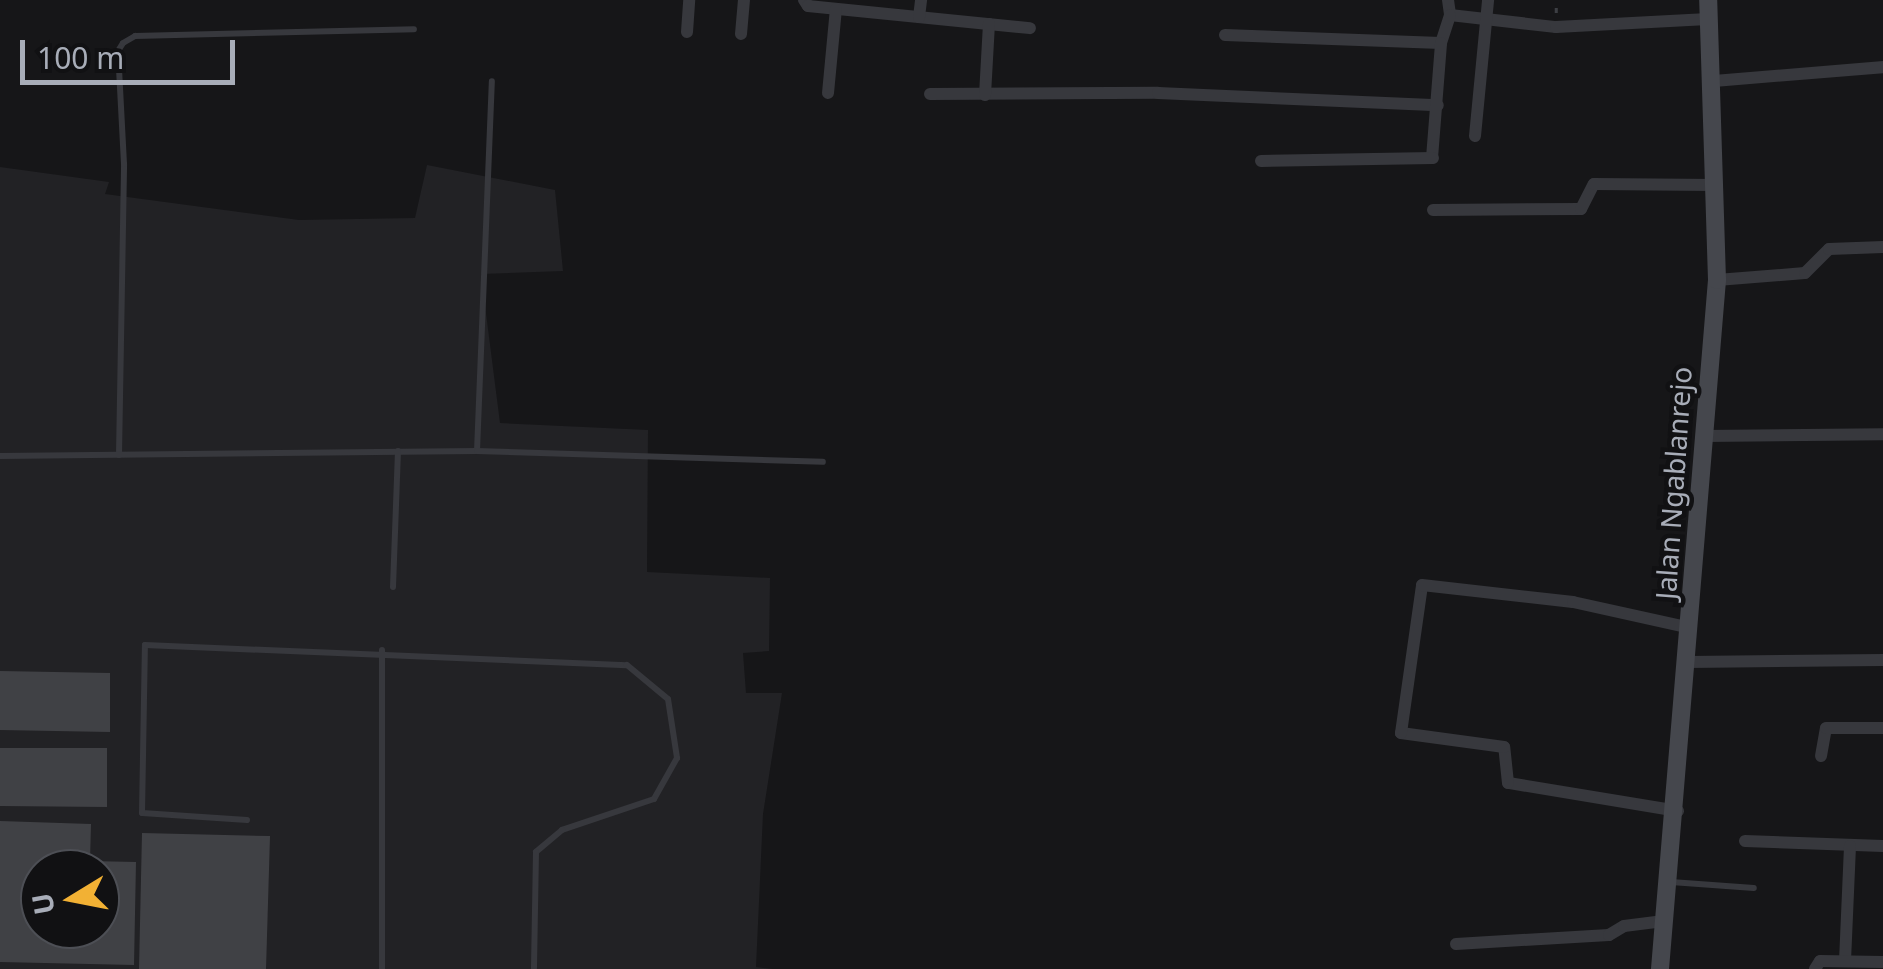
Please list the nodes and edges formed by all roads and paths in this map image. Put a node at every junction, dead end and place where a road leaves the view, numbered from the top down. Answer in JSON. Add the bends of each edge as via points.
{"nodes":[{"id":1,"x":689,"y":0,"type":"edge"},
{"id":2,"x":744,"y":0,"type":"edge"},
{"id":3,"x":804,"y":0,"type":"edge"},
{"id":4,"x":921,"y":0,"type":"edge"},
{"id":5,"x":1488,"y":0,"type":"edge"},
{"id":6,"x":1449,"y":7,"type":"edge"},
{"id":7,"x":836,"y":9,"type":"junction"},
{"id":8,"x":1708,"y":10,"type":"edge"},
{"id":9,"x":920,"y":18,"type":"junction"},
{"id":10,"x":1488,"y":20,"type":"junction"},
{"id":11,"x":989,"y":24,"type":"junction"},
{"id":12,"x":1030,"y":28,"type":"dead end"},
{"id":13,"x":414,"y":29,"type":"dead end"},
{"id":14,"x":687,"y":32,"type":"dead end"},
{"id":15,"x":741,"y":34,"type":"dead end"},
{"id":16,"x":1224,"y":35,"type":"dead end"},
{"id":17,"x":1441,"y":43,"type":"junction"},
{"id":18,"x":1883,"y":68,"type":"edge"},
{"id":19,"x":492,"y":80,"type":"dead end"},
{"id":20,"x":1714,"y":81,"type":"junction"},
{"id":21,"x":828,"y":93,"type":"dead end"},
{"id":22,"x":930,"y":94,"type":"dead end"},
{"id":23,"x":985,"y":94,"type":"junction"},
{"id":24,"x":1438,"y":105,"type":"junction"},
{"id":25,"x":1475,"y":136,"type":"dead end"},
{"id":26,"x":1262,"y":161,"type":"dead end"},
{"id":27,"x":1715,"y":185,"type":"junction"},
{"id":28,"x":1432,"y":210,"type":"dead end"},
{"id":29,"x":1883,"y":247,"type":"edge"},
{"id":30,"x":1717,"y":280,"type":"junction"},
{"id":31,"x":1883,"y":434,"type":"edge"},
{"id":32,"x":1704,"y":436,"type":"junction"},
{"id":33,"x":477,"y":450,"type":"junction"},
{"id":34,"x":398,"y":452,"type":"junction"},
{"id":35,"x":119,"y":454,"type":"junction"},
{"id":36,"x":0,"y":456,"type":"edge"},
{"id":37,"x":823,"y":462,"type":"dead end"},
{"id":38,"x":393,"y":587,"type":"dead end"},
{"id":39,"x":1690,"y":628,"type":"junction"},
{"id":40,"x":382,"y":650,"type":"junction"},
{"id":41,"x":1883,"y":660,"type":"edge"},
{"id":42,"x":1688,"y":662,"type":"junction"},
{"id":43,"x":1883,"y":728,"type":"edge"},
{"id":44,"x":1822,"y":756,"type":"dead end"},
{"id":45,"x":1678,"y":811,"type":"junction"},
{"id":46,"x":247,"y":820,"type":"dead end"},
{"id":47,"x":1745,"y":841,"type":"dead end"},
{"id":48,"x":1850,"y":846,"type":"junction"},
{"id":49,"x":1883,"y":846,"type":"edge"},
{"id":50,"x":1670,"y":882,"type":"junction"},
{"id":51,"x":1754,"y":888,"type":"dead end"},
{"id":52,"x":1664,"y":921,"type":"junction"},
{"id":53,"x":1456,"y":944,"type":"dead end"},
{"id":54,"x":1845,"y":961,"type":"junction"},
{"id":55,"x":1883,"y":962,"type":"edge"},
{"id":56,"x":382,"y":969,"type":"edge"},
{"id":57,"x":534,"y":969,"type":"edge"},
{"id":58,"x":1660,"y":969,"type":"edge"},
{"id":59,"x":1815,"y":969,"type":"edge"}],
"edges":[{"from":1,"to":14,"type":"street"},
{"from":2,"to":15,"type":"street"},
{"from":3,"to":7,"type":"street"},
{"from":4,"to":9,"type":"street"},
{"from":5,"to":10,"type":"street"},
{"from":6,"to":10,"type":"street"},
{"from":6,"to":17,"type":"street"},
{"from":7,"to":9,"type":"street"},
{"from":7,"to":21,"type":"street"},
{"from":8,"to":10,"type":"street","via":[[1556,27]]},
{"from":8,"to":20,"type":"street","name":"Jalan Ngablanrejo"},
{"from":9,"to":11,"type":"street"},
{"from":10,"to":25,"type":"street"},
{"from":11,"to":12,"type":"street"},
{"from":11,"to":23,"type":"street"},
{"from":13,"to":35,"type":"lane","via":[[135,36],[123,43]]},
{"from":16,"to":17,"type":"street"},
{"from":17,"to":24,"type":"street"},
{"from":18,"to":20,"type":"street"},
{"from":19,"to":33,"type":"lane"},
{"from":20,"to":27,"type":"street","name":"Jalan Ngablanrejo"},
{"from":22,"to":23,"type":"street"},
{"from":23,"to":24,"type":"street"},
{"from":24,"to":26,"type":"street","via":[[1433,158]]},
{"from":27,"to":28,"type":"street","via":[[1594,184],[1582,209]]},
{"from":27,"to":30,"type":"street","name":"Jalan Ngablanrejo"},
{"from":29,"to":30,"type":"street","via":[[1829,249],[1805,273]]},
{"from":30,"to":32,"type":"street","name":"Jalan Ngablanrejo"},
{"from":31,"to":32,"type":"street"},
{"from":32,"to":39,"type":"street","name":"Jalan Ngablanrejo"},
{"from":33,"to":34,"type":"lane"},
{"from":33,"to":37,"type":"lane"},
{"from":34,"to":35,"type":"lane"},
{"from":34,"to":38,"type":"lane"},
{"from":35,"to":36,"type":"lane"},
{"from":39,"to":42,"type":"street","name":"Jalan Ngablanrejo"},
{"from":39,"to":45,"type":"street","via":[[1573,602],[1422,585],[1401,733],[1504,747],[1508,783]]},
{"from":40,"to":46,"type":"lane","via":[[141,648],[142,813]]},
{"from":40,"to":56,"type":"lane"},
{"from":40,"to":57,"type":"lane","via":[[628,666],[668,699],[677,758],[654,799],[562,830],[536,852]]},
{"from":41,"to":42,"type":"street"},
{"from":42,"to":45,"type":"street","name":"Jalan Ngablanrejo"},
{"from":43,"to":44,"type":"street","via":[[1826,728]]},
{"from":45,"to":50,"type":"street","name":"Jalan Ngablanrejo"},
{"from":47,"to":48,"type":"street"},
{"from":48,"to":49,"type":"street"},
{"from":48,"to":54,"type":"street"},
{"from":50,"to":51,"type":"lane"},
{"from":50,"to":52,"type":"street","name":"Jalan Ngablanrejo"},
{"from":52,"to":53,"type":"street","via":[[1624,926],[1609,935]]},
{"from":52,"to":58,"type":"street","name":"Jalan Ngablanrejo"},
{"from":54,"to":55,"type":"street"},
{"from":54,"to":59,"type":"street","via":[[1820,961]]}]}
